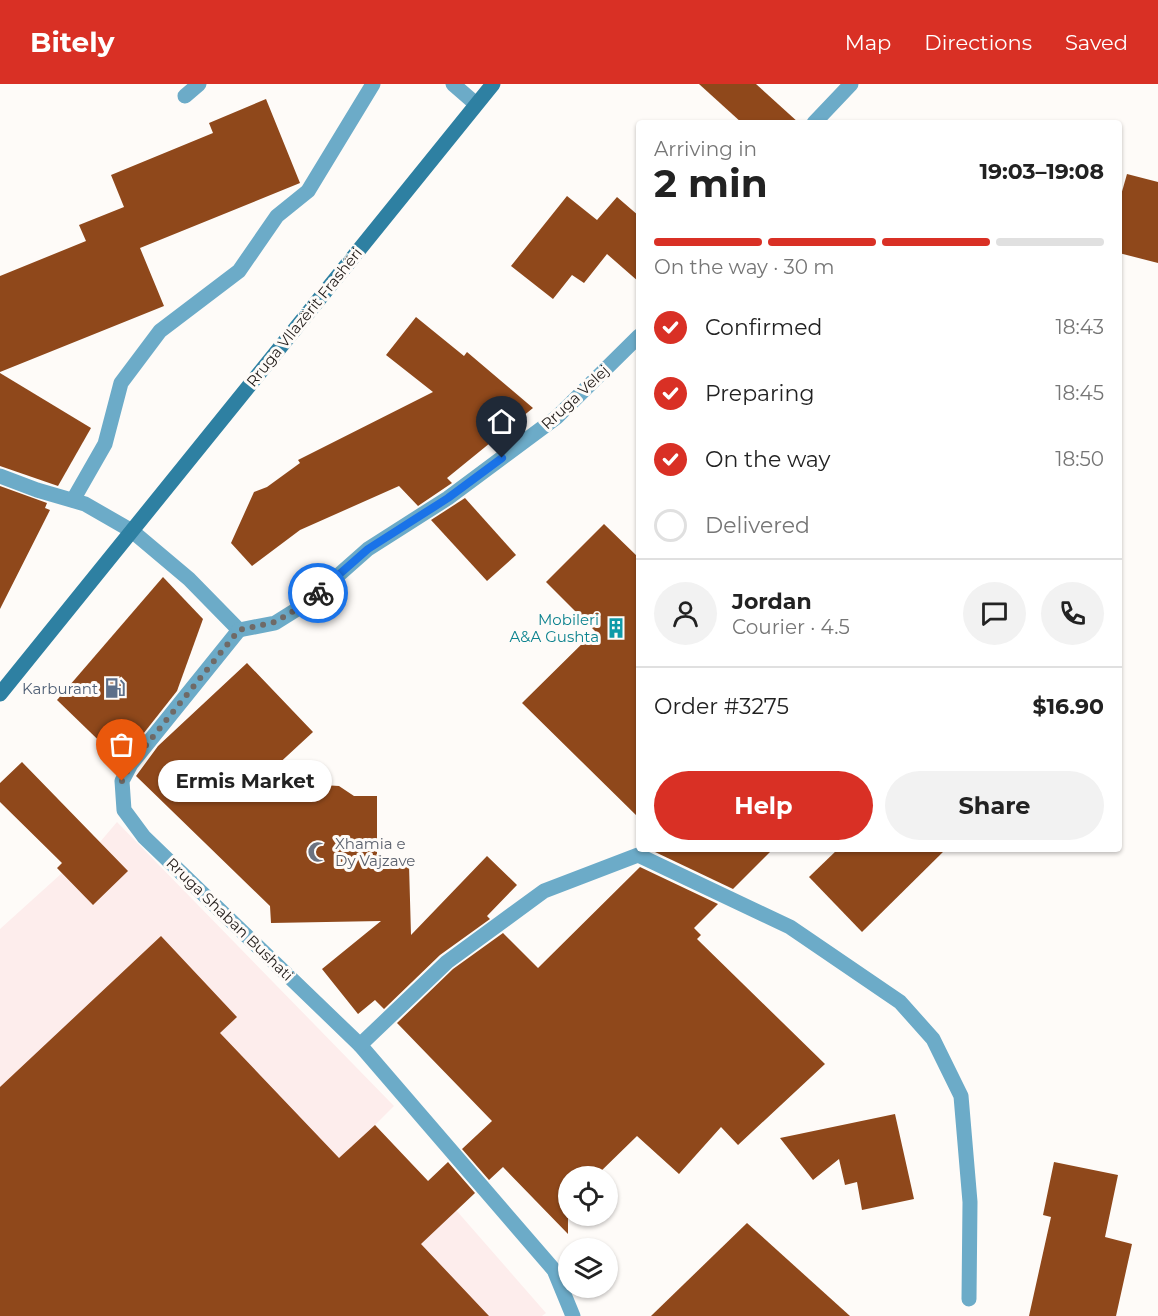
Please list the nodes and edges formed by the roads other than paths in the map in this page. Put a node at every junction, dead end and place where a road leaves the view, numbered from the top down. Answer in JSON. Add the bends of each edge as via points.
{"nodes":[{"id":1,"x":200,"y":84,"type":"edge"},
{"id":2,"x":373,"y":84,"type":"edge"},
{"id":3,"x":453,"y":84,"type":"edge"},
{"id":4,"x":492,"y":84,"type":"edge"},
{"id":5,"x":851,"y":84,"type":"edge"},
{"id":6,"x":185,"y":96,"type":"dead end"},
{"id":7,"x":476,"y":104,"type":"junction"},
{"id":8,"x":817,"y":120,"type":"edge"},
{"id":9,"x":636,"y":339,"type":"edge"},
{"id":10,"x":0,"y":476,"type":"edge"},
{"id":11,"x":73,"y":500,"type":"junction"},
{"id":12,"x":132,"y":531,"type":"junction"},
{"id":13,"x":239,"y":630,"type":"junction"},
{"id":14,"x":0,"y":694,"type":"edge"},
{"id":15,"x":360,"y":1045,"type":"junction"},
{"id":16,"x":969,"y":1299,"type":"dead end"},
{"id":17,"x":573,"y":1316,"type":"edge"}],
"edges":[{"from":1,"to":6,"type":"street"},
{"from":2,"to":11,"type":"street","via":[[308,191],[277,216],[239,271],[160,331],[121,382],[105,444]]},
{"from":3,"to":7,"type":"street"},
{"from":4,"to":7,"type":"main road","name":"Rruga Vllazërit Frashëri"},
{"from":5,"to":8,"type":"street"},
{"from":7,"to":12,"type":"main road","name":"Rruga Vllazërit Frashëri"},
{"from":9,"to":13,"type":"street","name":"Rruga Velej","via":[[557,417],[448,498],[368,549],[307,603],[275,622]]},
{"from":10,"to":11,"type":"street"},
{"from":11,"to":12,"type":"street"},
{"from":12,"to":13,"type":"street","via":[[189,579]]},
{"from":12,"to":14,"type":"main road","name":"Rruga Vllazërit Frashëri"},
{"from":13,"to":15,"type":"street","name":"Rruga Shaban Bushati","via":[[131,764],[122,781],[124,810],[144,837]]},
{"from":15,"to":16,"type":"street","via":[[447,962],[544,891],[638,855],[790,927],[900,1002],[933,1039],[961,1096],[970,1202]]},
{"from":15,"to":17,"type":"street","name":"Rruga Shaban Bushati","via":[[554,1270]]}]}
